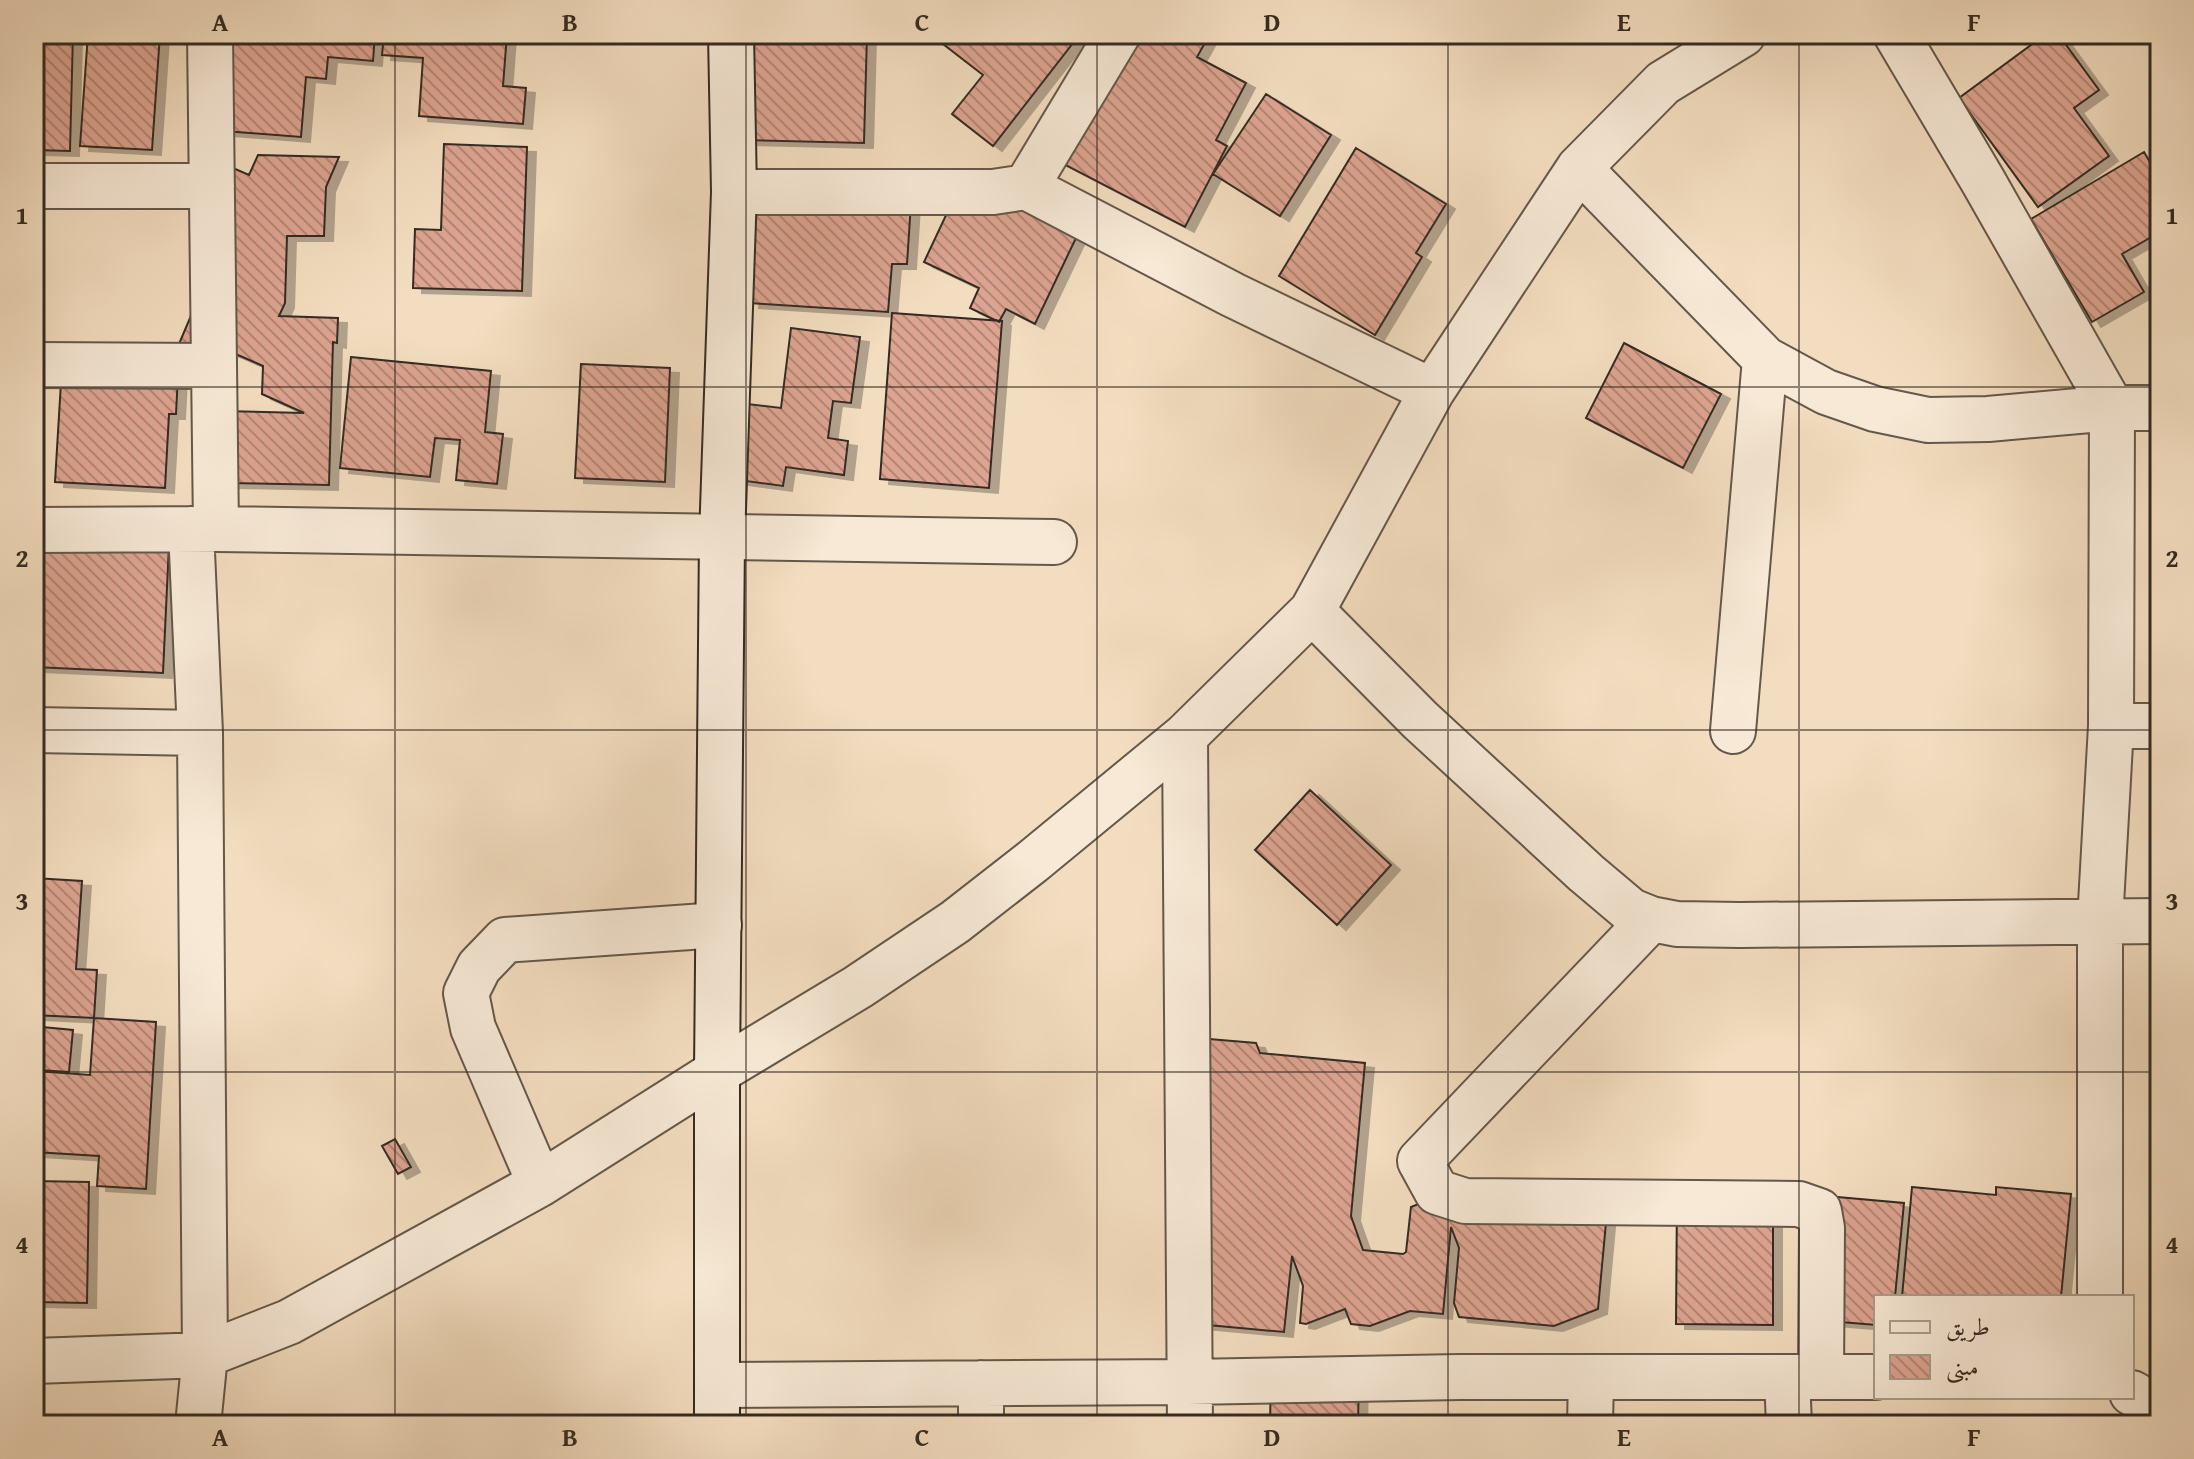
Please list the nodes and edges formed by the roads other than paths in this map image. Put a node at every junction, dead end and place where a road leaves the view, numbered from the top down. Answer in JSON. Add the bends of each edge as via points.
{"nodes":[{"id":1,"x":210,"y":34,"type":"edge"},
{"id":2,"x":731,"y":34,"type":"edge"},
{"id":3,"x":1118,"y":34,"type":"edge"},
{"id":4,"x":1743,"y":34,"type":"edge"},
{"id":5,"x":1896,"y":34,"type":"edge"},
{"id":6,"x":1579,"y":168,"type":"junction"},
{"id":7,"x":34,"y":186,"type":"edge"},
{"id":8,"x":212,"y":186,"type":"junction"},
{"id":9,"x":1026,"y":187,"type":"junction"},
{"id":10,"x":734,"y":192,"type":"junction"},
{"id":11,"x":1765,"y":359,"type":"junction"},
{"id":12,"x":34,"y":365,"type":"edge"},
{"id":13,"x":214,"y":366,"type":"junction"},
{"id":14,"x":1432,"y":391,"type":"junction"},
{"id":15,"x":2112,"y":408,"type":"junction"},
{"id":16,"x":2160,"y":408,"type":"edge"},
{"id":17,"x":204,"y":529,"type":"junction"},
{"id":18,"x":34,"y":530,"type":"edge"},
{"id":19,"x":722,"y":538,"type":"junction"},
{"id":20,"x":1054,"y":542,"type":"dead end"},
{"id":21,"x":1312,"y":611,"type":"junction"},
{"id":22,"x":2111,"y":726,"type":"junction"},
{"id":23,"x":2160,"y":726,"type":"edge"},
{"id":24,"x":34,"y":730,"type":"edge"},
{"id":25,"x":1733,"y":731,"type":"dead end"},
{"id":26,"x":200,"y":733,"type":"junction"},
{"id":27,"x":1185,"y":736,"type":"junction"},
{"id":28,"x":1651,"y":919,"type":"junction"},
{"id":29,"x":2160,"y":921,"type":"edge"},
{"id":30,"x":2100,"y":922,"type":"junction"},
{"id":31,"x":719,"y":925,"type":"junction"},
{"id":32,"x":717,"y":1072,"type":"junction"},
{"id":33,"x":540,"y":1184,"type":"junction"},
{"id":34,"x":2100,"y":1295,"type":"edge"},
{"id":35,"x":205,"y":1355,"type":"junction"},
{"id":36,"x":34,"y":1361,"type":"edge"},
{"id":37,"x":1591,"y":1377,"type":"junction"},
{"id":38,"x":1804,"y":1377,"type":"junction"},
{"id":39,"x":1874,"y":1377,"type":"edge"},
{"id":40,"x":1188,"y":1382,"type":"junction"},
{"id":41,"x":2134,"y":1394,"type":"edge"},
{"id":42,"x":981,"y":1404,"type":"edge"},
{"id":43,"x":717,"y":1405,"type":"edge"},
{"id":44,"x":2160,"y":1409,"type":"edge"},
{"id":45,"x":198,"y":1425,"type":"edge"},
{"id":46,"x":1190,"y":1425,"type":"edge"},
{"id":47,"x":1590,"y":1425,"type":"edge"},
{"id":48,"x":1789,"y":1425,"type":"edge"}],
"edges":[{"from":1,"to":8,"type":"street"},
{"from":2,"to":10,"type":"street"},
{"from":3,"to":9,"type":"street"},
{"from":4,"to":6,"type":"street","via":[[1663,83]]},
{"from":5,"to":15,"type":"street"},
{"from":6,"to":11,"type":"street"},
{"from":6,"to":14,"type":"street"},
{"from":7,"to":8,"type":"street"},
{"from":8,"to":13,"type":"street"},
{"from":9,"to":10,"type":"street","via":[[993,192]]},
{"from":9,"to":14,"type":"street"},
{"from":10,"to":19,"type":"street"},
{"from":11,"to":15,"type":"street","via":[[1826,392],[1928,420]]},
{"from":11,"to":25,"type":"street"},
{"from":12,"to":13,"type":"street"},
{"from":13,"to":17,"type":"street"},
{"from":14,"to":21,"type":"street"},
{"from":15,"to":16,"type":"street"},
{"from":15,"to":22,"type":"street"},
{"from":17,"to":18,"type":"street"},
{"from":17,"to":19,"type":"street"},
{"from":17,"to":26,"type":"street"},
{"from":19,"to":20,"type":"street"},
{"from":19,"to":31,"type":"street"},
{"from":21,"to":27,"type":"street"},
{"from":21,"to":28,"type":"street","via":[[1420,720],[1586,873],[1631,911]]},
{"from":22,"to":23,"type":"street"},
{"from":22,"to":30,"type":"street"},
{"from":24,"to":26,"type":"street"},
{"from":26,"to":35,"type":"street"},
{"from":27,"to":32,"type":"street","via":[[955,922]]},
{"from":27,"to":40,"type":"street"},
{"from":28,"to":30,"type":"street","via":[[1740,925]]},
{"from":28,"to":38,"type":"street","via":[[1420,1161],[1437,1192],[1465,1201],[1799,1204],[1819,1211],[1822,1228]]},
{"from":29,"to":30,"type":"street"},
{"from":30,"to":34,"type":"street"},
{"from":31,"to":32,"type":"street"},
{"from":31,"to":33,"type":"street","via":[[505,940],[479,967],[466,993],[473,1028]]},
{"from":32,"to":33,"type":"street"},
{"from":32,"to":43,"type":"street"},
{"from":33,"to":35,"type":"street","via":[[289,1322]]},
{"from":35,"to":36,"type":"street"},
{"from":35,"to":45,"type":"street"},
{"from":37,"to":38,"type":"street"},
{"from":37,"to":40,"type":"street"},
{"from":37,"to":47,"type":"street"},
{"from":38,"to":39,"type":"street"},
{"from":38,"to":48,"type":"street"},
{"from":40,"to":42,"type":"street"},
{"from":40,"to":46,"type":"street"},
{"from":41,"to":44,"type":"street"},
{"from":42,"to":43,"type":"street"}]}
